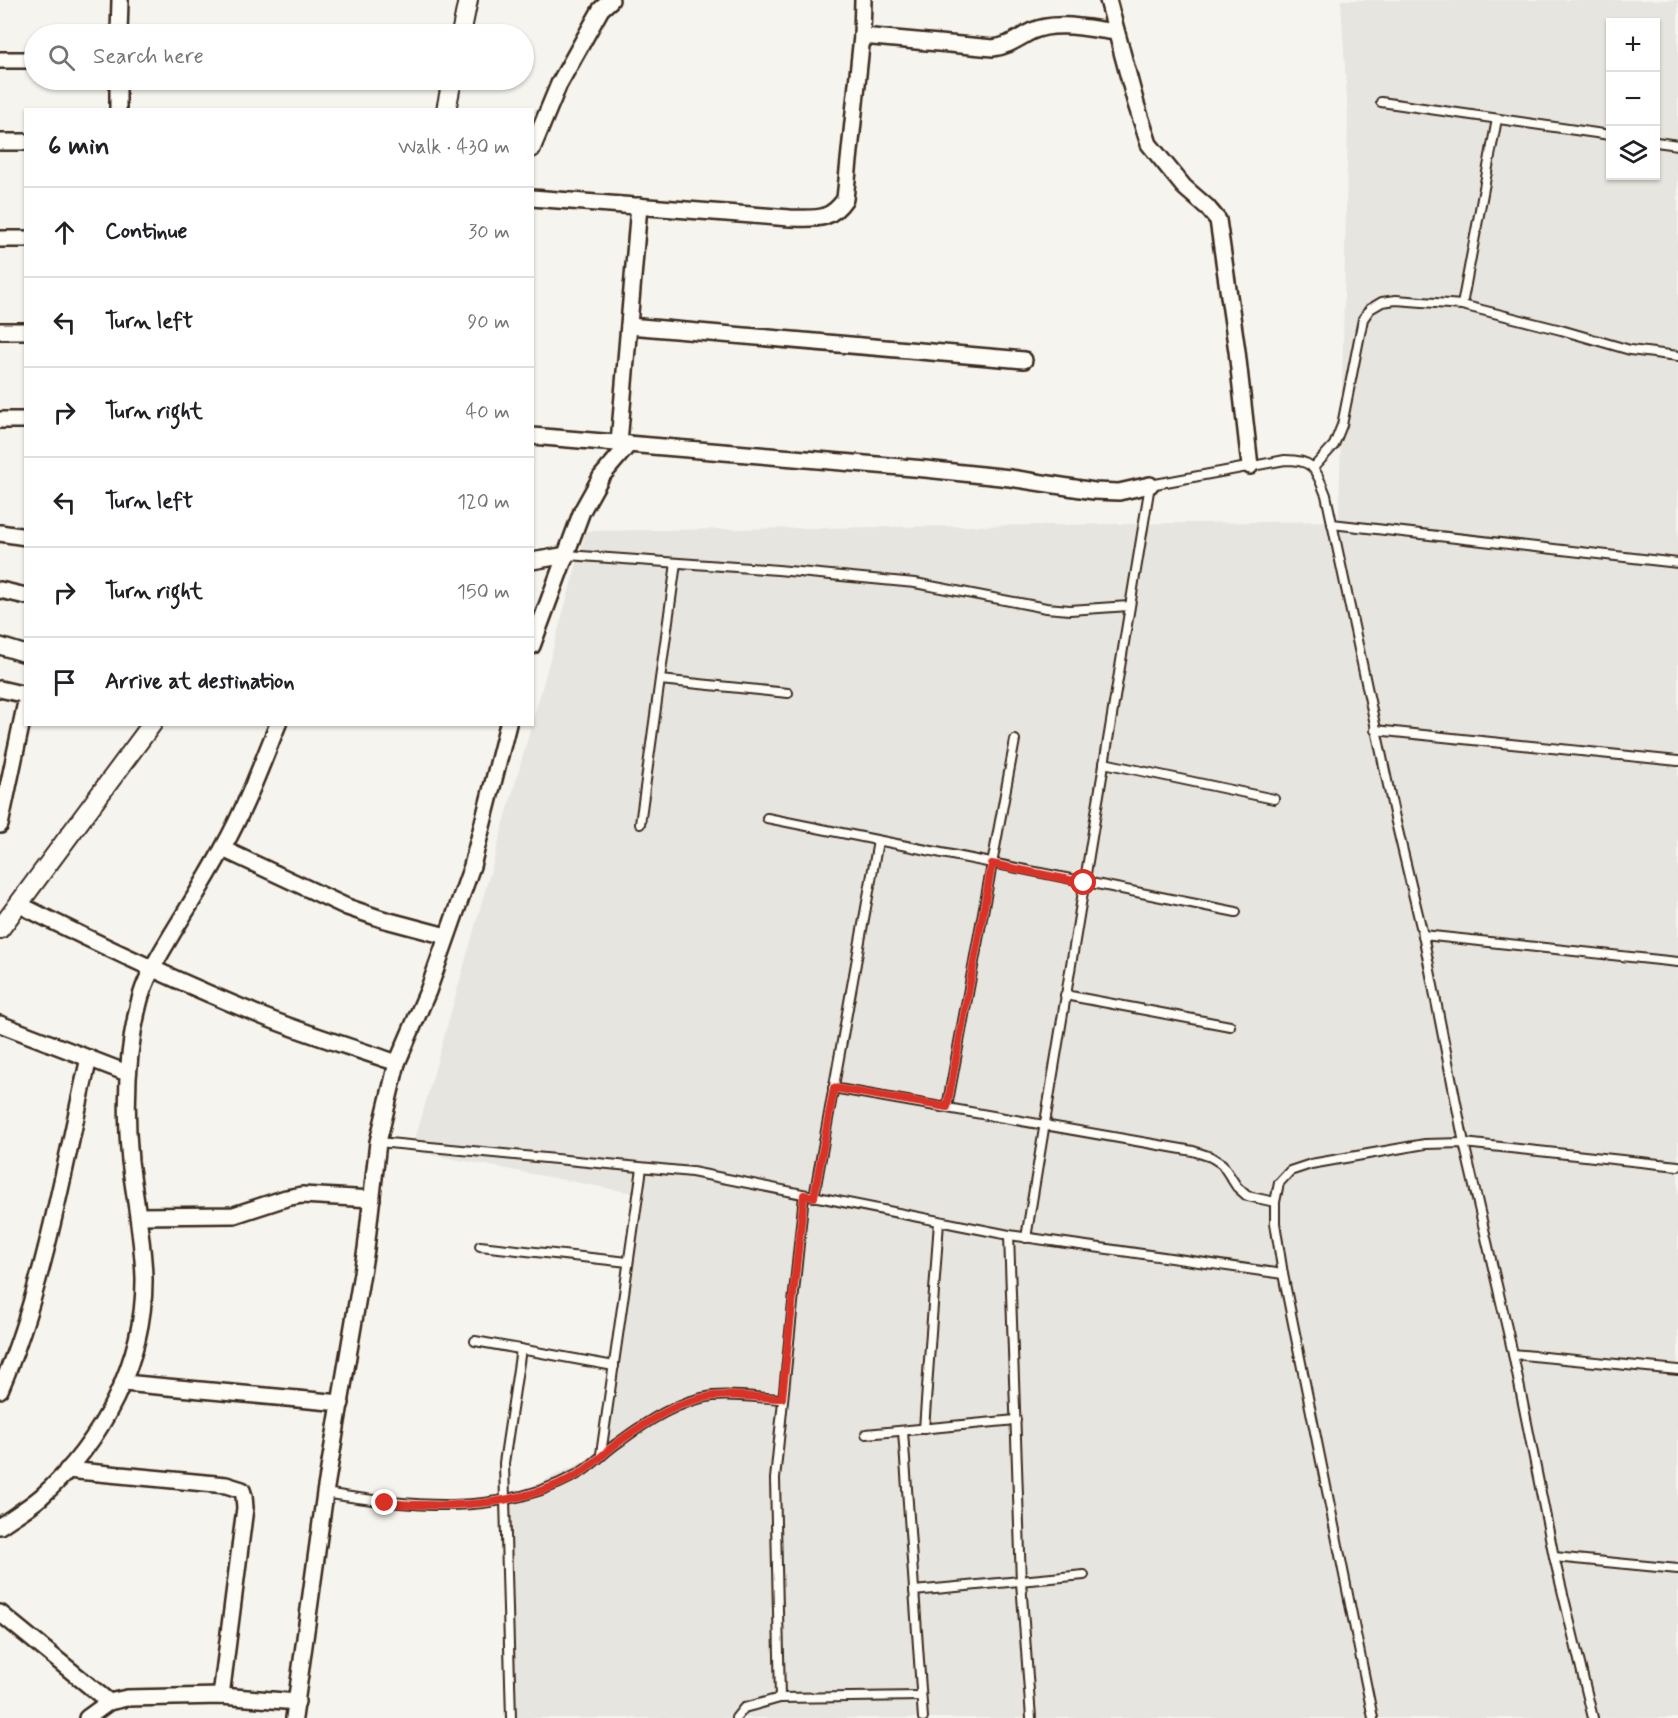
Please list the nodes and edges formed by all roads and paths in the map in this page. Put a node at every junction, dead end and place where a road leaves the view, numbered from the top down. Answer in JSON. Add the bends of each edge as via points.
{"nodes":[{"id":1,"x":120,"y":0,"type":"edge"},
{"id":2,"x":468,"y":0,"type":"edge"},
{"id":3,"x":611,"y":0,"type":"edge"},
{"id":4,"x":863,"y":0,"type":"edge"},
{"id":5,"x":1108,"y":0,"type":"edge"},
{"id":6,"x":119,"y":24,"type":"edge"},
{"id":7,"x":463,"y":24,"type":"edge"},
{"id":8,"x":1116,"y":32,"type":"junction"},
{"id":9,"x":862,"y":36,"type":"junction"},
{"id":10,"x":0,"y":60,"type":"edge"},
{"id":11,"x":24,"y":60,"type":"edge"},
{"id":12,"x":118,"y":90,"type":"edge"},
{"id":13,"x":450,"y":90,"type":"edge"},
{"id":14,"x":1381,"y":102,"type":"dead end"},
{"id":15,"x":118,"y":108,"type":"edge"},
{"id":16,"x":446,"y":108,"type":"edge"},
{"id":17,"x":1497,"y":119,"type":"junction"},
{"id":18,"x":1606,"y":134,"type":"edge"},
{"id":19,"x":0,"y":142,"type":"edge"},
{"id":20,"x":24,"y":142,"type":"edge"},
{"id":21,"x":1660,"y":143,"type":"edge"},
{"id":22,"x":534,"y":144,"type":"edge"},
{"id":23,"x":1678,"y":145,"type":"edge"},
{"id":24,"x":534,"y":198,"type":"edge"},
{"id":25,"x":639,"y":206,"type":"junction"},
{"id":26,"x":0,"y":239,"type":"edge"},
{"id":27,"x":24,"y":239,"type":"edge"},
{"id":28,"x":1462,"y":306,"type":"junction"},
{"id":29,"x":629,"y":326,"type":"junction"},
{"id":30,"x":0,"y":331,"type":"edge"},
{"id":31,"x":24,"y":331,"type":"edge"},
{"id":32,"x":1678,"y":356,"type":"edge"},
{"id":33,"x":1024,"y":360,"type":"dead end"},
{"id":34,"x":0,"y":420,"type":"edge"},
{"id":35,"x":24,"y":420,"type":"edge"},
{"id":36,"x":534,"y":436,"type":"edge"},
{"id":37,"x":624,"y":444,"type":"junction"},
{"id":38,"x":1250,"y":466,"type":"junction"},
{"id":39,"x":1314,"y":467,"type":"junction"},
{"id":40,"x":1149,"y":485,"type":"junction"},
{"id":41,"x":1332,"y":524,"type":"junction"},
{"id":42,"x":0,"y":533,"type":"edge"},
{"id":43,"x":24,"y":537,"type":"edge"},
{"id":44,"x":567,"y":555,"type":"junction"},
{"id":45,"x":534,"y":561,"type":"edge"},
{"id":46,"x":676,"y":563,"type":"junction"},
{"id":47,"x":1678,"y":563,"type":"edge"},
{"id":48,"x":0,"y":590,"type":"edge"},
{"id":49,"x":24,"y":596,"type":"edge"},
{"id":50,"x":1129,"y":606,"type":"junction"},
{"id":51,"x":534,"y":641,"type":"edge"},
{"id":52,"x":0,"y":646,"type":"edge"},
{"id":53,"x":24,"y":653,"type":"edge"},
{"id":54,"x":660,"y":680,"type":"junction"},
{"id":55,"x":0,"y":688,"type":"edge"},
{"id":56,"x":788,"y":693,"type":"dead end"},
{"id":57,"x":24,"y":694,"type":"edge"},
{"id":58,"x":24,"y":711,"type":"edge"},
{"id":59,"x":151,"y":726,"type":"edge"},
{"id":60,"x":277,"y":726,"type":"edge"},
{"id":61,"x":507,"y":726,"type":"edge"},
{"id":62,"x":1376,"y":730,"type":"junction"},
{"id":63,"x":1015,"y":740,"type":"dead end"},
{"id":64,"x":1678,"y":761,"type":"edge"},
{"id":65,"x":1104,"y":764,"type":"junction"},
{"id":66,"x":1274,"y":799,"type":"dead end"},
{"id":67,"x":767,"y":818,"type":"dead end"},
{"id":68,"x":640,"y":824,"type":"dead end"},
{"id":69,"x":0,"y":825,"type":"edge"},
{"id":70,"x":878,"y":841,"type":"junction"},
{"id":71,"x":223,"y":849,"type":"junction"},
{"id":72,"x":992,"y":864,"type":"junction"},
{"id":73,"x":1084,"y":883,"type":"junction"},
{"id":74,"x":18,"y":904,"type":"junction"},
{"id":75,"x":1236,"y":912,"type":"dead end"},
{"id":76,"x":1,"y":925,"type":"edge"},
{"id":77,"x":1423,"y":935,"type":"junction"},
{"id":78,"x":446,"y":936,"type":"junction"},
{"id":79,"x":1678,"y":962,"type":"edge"},
{"id":80,"x":151,"y":969,"type":"junction"},
{"id":81,"x":1065,"y":995,"type":"junction"},
{"id":82,"x":0,"y":1024,"type":"edge"},
{"id":83,"x":1230,"y":1026,"type":"dead end"},
{"id":84,"x":89,"y":1058,"type":"junction"},
{"id":85,"x":397,"y":1063,"type":"junction"},
{"id":86,"x":127,"y":1073,"type":"junction"},
{"id":87,"x":834,"y":1088,"type":"junction"},
{"id":88,"x":947,"y":1107,"type":"junction"},
{"id":89,"x":1044,"y":1124,"type":"junction"},
{"id":90,"x":378,"y":1142,"type":"junction"},
{"id":91,"x":1464,"y":1143,"type":"junction"},
{"id":92,"x":1678,"y":1166,"type":"edge"},
{"id":93,"x":642,"y":1168,"type":"junction"},
{"id":94,"x":804,"y":1195,"type":"junction"},
{"id":95,"x":814,"y":1197,"type":"junction"},
{"id":96,"x":372,"y":1199,"type":"junction"},
{"id":97,"x":1275,"y":1202,"type":"junction"},
{"id":98,"x":139,"y":1216,"type":"junction"},
{"id":99,"x":939,"y":1222,"type":"junction"},
{"id":100,"x":1009,"y":1236,"type":"junction"},
{"id":101,"x":1026,"y":1238,"type":"junction"},
{"id":102,"x":480,"y":1246,"type":"dead end"},
{"id":103,"x":628,"y":1262,"type":"junction"},
{"id":104,"x":1283,"y":1274,"type":"junction"},
{"id":105,"x":475,"y":1341,"type":"dead end"},
{"id":106,"x":521,"y":1349,"type":"junction"},
{"id":107,"x":1513,"y":1354,"type":"junction"},
{"id":108,"x":614,"y":1366,"type":"junction"},
{"id":109,"x":1678,"y":1370,"type":"edge"},
{"id":110,"x":124,"y":1383,"type":"junction"},
{"id":111,"x":0,"y":1390,"type":"edge"},
{"id":112,"x":782,"y":1398,"type":"junction"},
{"id":113,"x":341,"y":1403,"type":"junction"},
{"id":114,"x":1016,"y":1420,"type":"junction"},
{"id":115,"x":924,"y":1429,"type":"junction"},
{"id":116,"x":903,"y":1431,"type":"junction"},
{"id":117,"x":866,"y":1434,"type":"dead end"},
{"id":118,"x":602,"y":1454,"type":"junction"},
{"id":119,"x":67,"y":1470,"type":"junction"},
{"id":120,"x":325,"y":1493,"type":"junction"},
{"id":121,"x":504,"y":1500,"type":"junction"},
{"id":122,"x":0,"y":1526,"type":"edge"},
{"id":123,"x":1554,"y":1557,"type":"junction"},
{"id":124,"x":1678,"y":1569,"type":"edge"},
{"id":125,"x":1084,"y":1575,"type":"dead end"},
{"id":126,"x":1021,"y":1582,"type":"junction"},
{"id":127,"x":914,"y":1591,"type":"junction"},
{"id":128,"x":0,"y":1613,"type":"edge"},
{"id":129,"x":221,"y":1696,"type":"junction"},
{"id":130,"x":921,"y":1696,"type":"junction"},
{"id":131,"x":780,"y":1698,"type":"junction"},
{"id":132,"x":109,"y":1702,"type":"junction"},
{"id":133,"x":297,"y":1702,"type":"junction"},
{"id":134,"x":87,"y":1718,"type":"edge"},
{"id":135,"x":294,"y":1718,"type":"edge"},
{"id":136,"x":512,"y":1718,"type":"edge"},
{"id":137,"x":736,"y":1718,"type":"edge"},
{"id":138,"x":923,"y":1718,"type":"edge"},
{"id":139,"x":1031,"y":1718,"type":"edge"},
{"id":140,"x":1373,"y":1718,"type":"edge"},
{"id":141,"x":1593,"y":1718,"type":"edge"}],
"edges":[{"from":1,"to":6,"type":"street"},
{"from":2,"to":7,"type":"street"},
{"from":3,"to":22,"type":"street","via":[[601,9],[559,84]]},
{"from":4,"to":9,"type":"street"},
{"from":5,"to":8,"type":"street"},
{"from":8,"to":9,"type":"street","via":[[1046,27],[993,48]]},
{"from":8,"to":38,"type":"street","via":[[1149,144],[1218,220]]},
{"from":9,"to":25,"type":"street","via":[[845,199],[837,210],[823,218],[790,218]]},
{"from":10,"to":11,"type":"street"},
{"from":12,"to":15,"type":"street"},
{"from":13,"to":16,"type":"street"},
{"from":14,"to":17,"type":"lane"},
{"from":17,"to":18,"type":"lane"},
{"from":17,"to":28,"type":"lane"},
{"from":19,"to":20,"type":"street"},
{"from":21,"to":23,"type":"lane"},
{"from":24,"to":25,"type":"street"},
{"from":25,"to":29,"type":"street"},
{"from":26,"to":27,"type":"street"},
{"from":28,"to":32,"type":"lane","via":[[1630,350]]},
{"from":28,"to":39,"type":"lane","via":[[1396,300],[1371,309],[1359,334],[1342,425],[1334,445]]},
{"from":29,"to":33,"type":"street"},
{"from":29,"to":37,"type":"street"},
{"from":30,"to":31,"type":"street"},
{"from":34,"to":35,"type":"street"},
{"from":36,"to":37,"type":"street"},
{"from":37,"to":40,"type":"street","via":[[925,469],[1094,491],[1119,492]]},
{"from":37,"to":44,"type":"street","via":[[587,502]]},
{"from":38,"to":39,"type":"lane","via":[[1303,460]]},
{"from":38,"to":40,"type":"lane"},
{"from":39,"to":41,"type":"lane","via":[[1326,495]]},
{"from":40,"to":50,"type":"lane"},
{"from":41,"to":47,"type":"lane"},
{"from":41,"to":62,"type":"lane"},
{"from":42,"to":43,"type":"street"},
{"from":44,"to":45,"type":"street"},
{"from":44,"to":46,"type":"lane"},
{"from":44,"to":51,"type":"street"},
{"from":46,"to":50,"type":"lane","via":[[915,583],[1046,609]]},
{"from":46,"to":54,"type":"lane"},
{"from":48,"to":49,"type":"street"},
{"from":50,"to":65,"type":"lane"},
{"from":52,"to":53,"type":"street"},
{"from":54,"to":56,"type":"lane"},
{"from":54,"to":68,"type":"lane"},
{"from":55,"to":57,"type":"street"},
{"from":58,"to":69,"type":"street"},
{"from":59,"to":74,"type":"street"},
{"from":60,"to":71,"type":"street"},
{"from":61,"to":78,"type":"street","via":[[472,866]]},
{"from":62,"to":64,"type":"lane"},
{"from":62,"to":77,"type":"lane"},
{"from":63,"to":72,"type":"lane"},
{"from":65,"to":66,"type":"lane"},
{"from":65,"to":73,"type":"lane"},
{"from":67,"to":70,"type":"lane"},
{"from":70,"to":72,"type":"lane"},
{"from":70,"to":87,"type":"lane"},
{"from":71,"to":78,"type":"street","via":[[347,907]]},
{"from":71,"to":80,"type":"street"},
{"from":72,"to":73,"type":"lane"},
{"from":72,"to":88,"type":"lane"},
{"from":73,"to":75,"type":"lane"},
{"from":73,"to":81,"type":"lane"},
{"from":74,"to":76,"type":"street"},
{"from":74,"to":80,"type":"street"},
{"from":77,"to":79,"type":"lane"},
{"from":77,"to":91,"type":"lane"},
{"from":78,"to":85,"type":"street","via":[[428,991]]},
{"from":80,"to":85,"type":"street","via":[[269,1018]]},
{"from":80,"to":86,"type":"street","via":[[139,1001]]},
{"from":81,"to":83,"type":"lane"},
{"from":81,"to":89,"type":"lane"},
{"from":82,"to":84,"type":"street"},
{"from":84,"to":86,"type":"street"},
{"from":84,"to":111,"type":"street","via":[[36,1283]]},
{"from":85,"to":90,"type":"street"},
{"from":86,"to":98,"type":"street","via":[[130,1160]]},
{"from":87,"to":88,"type":"lane"},
{"from":87,"to":95,"type":"lane"},
{"from":88,"to":89,"type":"lane"},
{"from":89,"to":97,"type":"lane","via":[[1211,1157],[1222,1164],[1247,1196]]},
{"from":89,"to":101,"type":"lane"},
{"from":90,"to":93,"type":"lane"},
{"from":90,"to":96,"type":"street"},
{"from":91,"to":92,"type":"lane"},
{"from":91,"to":97,"type":"lane","via":[[1425,1144],[1311,1164],[1290,1171],[1279,1183]]},
{"from":91,"to":107,"type":"lane"},
{"from":93,"to":94,"type":"lane","via":[[692,1172]]},
{"from":93,"to":103,"type":"lane"},
{"from":94,"to":95,"type":"lane"},
{"from":94,"to":112,"type":"lane"},
{"from":95,"to":99,"type":"lane"},
{"from":96,"to":98,"type":"street","via":[[302,1195],[234,1215]]},
{"from":96,"to":113,"type":"street"},
{"from":97,"to":104,"type":"lane"},
{"from":98,"to":110,"type":"street","via":[[144,1280],[139,1323]]},
{"from":99,"to":100,"type":"lane"},
{"from":99,"to":115,"type":"lane"},
{"from":100,"to":101,"type":"lane"},
{"from":100,"to":114,"type":"lane"},
{"from":101,"to":104,"type":"lane"},
{"from":102,"to":103,"type":"lane"},
{"from":103,"to":108,"type":"lane"},
{"from":104,"to":140,"type":"lane"},
{"from":105,"to":106,"type":"lane"},
{"from":106,"to":108,"type":"lane"},
{"from":106,"to":121,"type":"lane","via":[[507,1427]]},
{"from":107,"to":109,"type":"lane"},
{"from":107,"to":123,"type":"lane"},
{"from":108,"to":118,"type":"lane"},
{"from":110,"to":113,"type":"street"},
{"from":110,"to":119,"type":"street","via":[[104,1421]]},
{"from":112,"to":118,"type":"lane","via":[[713,1396],[683,1405],[645,1423]]},
{"from":112,"to":131,"type":"lane","via":[[775,1479]]},
{"from":113,"to":120,"type":"street"},
{"from":114,"to":115,"type":"lane"},
{"from":114,"to":126,"type":"lane"},
{"from":115,"to":116,"type":"lane"},
{"from":116,"to":117,"type":"lane"},
{"from":116,"to":127,"type":"lane"},
{"from":118,"to":121,"type":"lane","via":[[578,1474]]},
{"from":119,"to":122,"type":"street","via":[[40,1498]]},
{"from":119,"to":129,"type":"street","via":[[226,1485],[242,1490],[245,1508]]},
{"from":120,"to":121,"type":"lane","via":[[426,1506]]},
{"from":120,"to":133,"type":"street"},
{"from":121,"to":136,"type":"lane"},
{"from":123,"to":124,"type":"lane"},
{"from":123,"to":141,"type":"lane"},
{"from":125,"to":126,"type":"lane"},
{"from":126,"to":127,"type":"lane"},
{"from":126,"to":139,"type":"lane"},
{"from":127,"to":130,"type":"lane"},
{"from":128,"to":132,"type":"street"},
{"from":129,"to":132,"type":"street","via":[[127,1698]]},
{"from":129,"to":133,"type":"street"},
{"from":130,"to":131,"type":"lane"},
{"from":130,"to":138,"type":"lane"},
{"from":131,"to":137,"type":"lane","via":[[744,1708]]},
{"from":132,"to":134,"type":"street"},
{"from":133,"to":135,"type":"street"}]}
